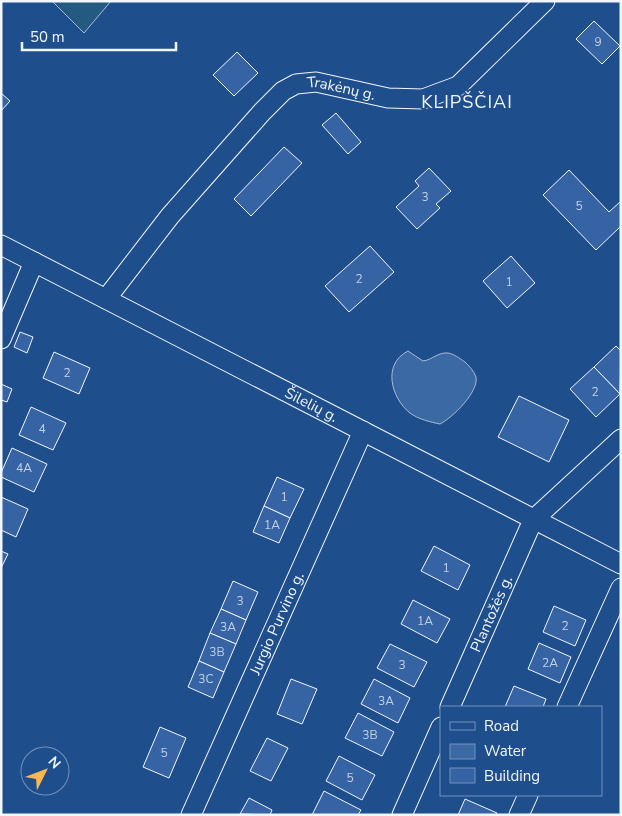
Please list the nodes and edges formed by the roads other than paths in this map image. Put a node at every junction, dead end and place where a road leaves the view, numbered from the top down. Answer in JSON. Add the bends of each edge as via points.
{"nodes":[{"id":1,"x":545,"y":1,"type":"edge"},
{"id":2,"x":1,"y":245,"type":"edge"},
{"id":3,"x":34,"y":262,"type":"junction"},
{"id":4,"x":106,"y":299,"type":"junction"},
{"id":5,"x":1,"y":338,"type":"edge"},
{"id":6,"x":363,"y":431,"type":"junction"},
{"id":7,"x":621,"y":439,"type":"edge"},
{"id":8,"x":533,"y":520,"type":"junction"},
{"id":9,"x":621,"y":564,"type":"edge"},
{"id":10,"x":621,"y":588,"type":"edge"},
{"id":11,"x":450,"y":706,"type":"edge"},
{"id":12,"x":567,"y":706,"type":"edge"},
{"id":13,"x":440,"y":729,"type":"edge"},
{"id":14,"x":528,"y":796,"type":"edge"},
{"id":15,"x":192,"y":815,"type":"edge"},
{"id":16,"x":402,"y":815,"type":"edge"},
{"id":17,"x":519,"y":815,"type":"edge"}],
"edges":[{"from":1,"to":4,"type":"street","name":"Trakėnų g.","via":[[458,86],[424,99],[388,98],[316,82],[296,84],[283,91],[170,216]]},
{"from":2,"to":3,"type":"street","name":"Šilelių g."},
{"from":3,"to":4,"type":"street","name":"Šilelių g."},
{"from":3,"to":5,"type":"street"},
{"from":4,"to":6,"type":"street","name":"Šilelių g."},
{"from":6,"to":8,"type":"street","name":"Šilelių g."},
{"from":6,"to":15,"type":"street","name":"Jurgio Purvino g."},
{"from":7,"to":8,"type":"street"},
{"from":8,"to":9,"type":"street","name":"Šilelių g."},
{"from":8,"to":11,"type":"street","name":"Plantožės g."},
{"from":10,"to":12,"type":"street"},
{"from":13,"to":16,"type":"street"},
{"from":14,"to":17,"type":"street"}]}
